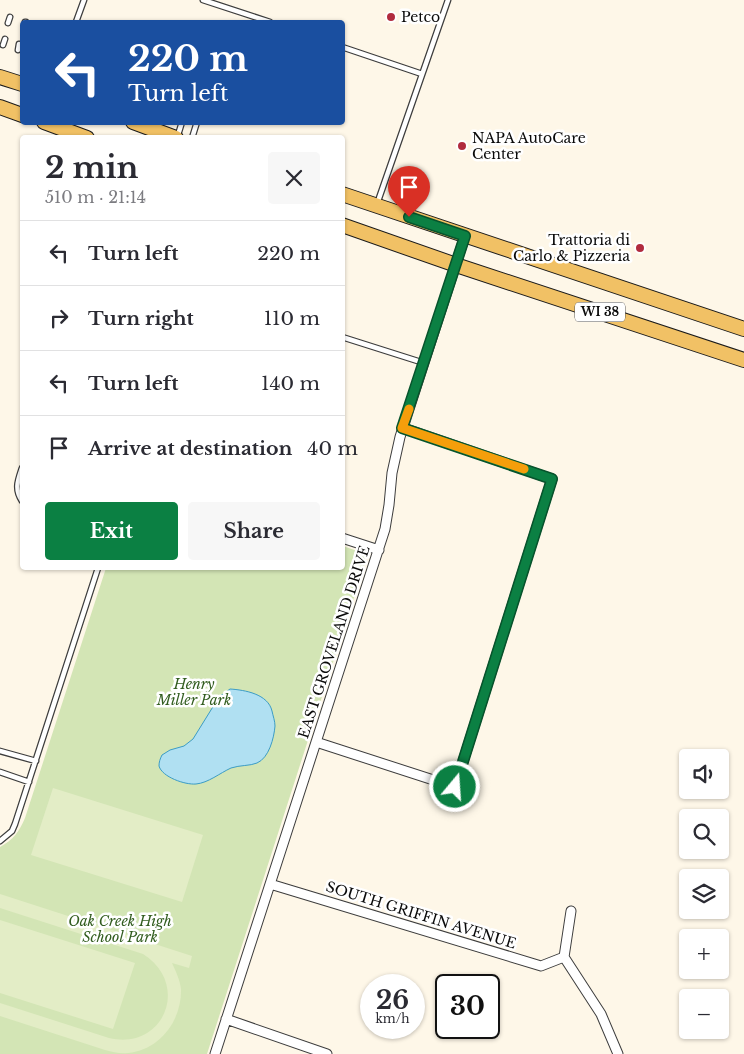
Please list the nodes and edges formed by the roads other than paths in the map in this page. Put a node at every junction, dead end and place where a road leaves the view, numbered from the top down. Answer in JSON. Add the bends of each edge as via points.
{"nodes":[{"id":1,"x":84,"y":0,"type":"edge"},
{"id":2,"x":203,"y":0,"type":"edge"},
{"id":3,"x":448,"y":0,"type":"edge"},
{"id":4,"x":10,"y":16,"type":"dead end"},
{"id":5,"x":77,"y":20,"type":"edge"},
{"id":6,"x":264,"y":20,"type":"edge"},
{"id":7,"x":8,"y":23,"type":"dead end"},
{"id":8,"x":19,"y":44,"type":"dead end"},
{"id":9,"x":345,"y":48,"type":"edge"},
{"id":10,"x":18,"y":50,"type":"dead end"},
{"id":11,"x":422,"y":74,"type":"junction"},
{"id":12,"x":0,"y":76,"type":"edge"},
{"id":13,"x":20,"y":83,"type":"edge"},
{"id":14,"x":0,"y":107,"type":"edge"},
{"id":15,"x":20,"y":114,"type":"edge"},
{"id":16,"x":52,"y":125,"type":"edge"},
{"id":17,"x":141,"y":125,"type":"edge"},
{"id":18,"x":79,"y":135,"type":"edge"},
{"id":19,"x":168,"y":135,"type":"edge"},
{"id":20,"x":345,"y":195,"type":"edge"},
{"id":21,"x":377,"y":206,"type":"junction"},
{"id":22,"x":345,"y":226,"type":"edge"},
{"id":23,"x":465,"y":236,"type":"junction"},
{"id":24,"x":456,"y":264,"type":"junction"},
{"id":25,"x":744,"y":329,"type":"edge"},
{"id":26,"x":345,"y":338,"type":"edge"},
{"id":27,"x":742,"y":359,"type":"edge"},
{"id":28,"x":424,"y":363,"type":"junction"},
{"id":29,"x":402,"y":428,"type":"junction"},
{"id":30,"x":20,"y":476,"type":"edge"},
{"id":31,"x":20,"y":498,"type":"edge"},
{"id":32,"x":345,"y":539,"type":"edge"},
{"id":33,"x":378,"y":550,"type":"junction"},
{"id":34,"x":97,"y":570,"type":"edge"},
{"id":35,"x":316,"y":742,"type":"junction"},
{"id":36,"x":0,"y":751,"type":"edge"},
{"id":37,"x":36,"y":761,"type":"junction"},
{"id":38,"x":0,"y":772,"type":"edge"},
{"id":39,"x":29,"y":782,"type":"junction"},
{"id":40,"x":0,"y":841,"type":"edge"},
{"id":41,"x":270,"y":884,"type":"junction"},
{"id":42,"x":571,"y":911,"type":"dead end"},
{"id":43,"x":564,"y":957,"type":"junction"},
{"id":44,"x":226,"y":1019,"type":"junction"},
{"id":45,"x":215,"y":1054,"type":"edge"},
{"id":46,"x":327,"y":1054,"type":"edge"},
{"id":47,"x":618,"y":1054,"type":"edge"}],
"edges":[{"from":1,"to":5,"type":"lane"},
{"from":2,"to":6,"type":"lane"},
{"from":3,"to":11,"type":"lane"},
{"from":4,"to":7,"type":"lane"},
{"from":8,"to":10,"type":"lane"},
{"from":9,"to":11,"type":"lane"},
{"from":11,"to":21,"type":"lane"},
{"from":12,"to":13,"type":"main road"},
{"from":14,"to":15,"type":"main road"},
{"from":16,"to":18,"type":"main road"},
{"from":17,"to":19,"type":"main road"},
{"from":20,"to":21,"type":"main road","number":"WI 38"},
{"from":21,"to":23,"type":"main road","number":"WI 38"},
{"from":22,"to":24,"type":"main road","number":"WI 38"},
{"from":23,"to":24,"type":"street","name":"EAST GROVELAND DRIVE"},
{"from":23,"to":25,"type":"main road","number":"WI 38"},
{"from":24,"to":27,"type":"main road","number":"WI 38"},
{"from":24,"to":28,"type":"street","name":"EAST GROVELAND DRIVE"},
{"from":26,"to":28,"type":"lane"},
{"from":28,"to":29,"type":"street","name":"EAST GROVELAND DRIVE"},
{"from":29,"to":33,"type":"street","name":"EAST GROVELAND DRIVE","via":[[385,529]]},
{"from":29,"to":35,"type":"street","via":[[552,479],[455,787]]},
{"from":30,"to":31,"type":"lane","via":[[17,488]]},
{"from":32,"to":33,"type":"street"},
{"from":33,"to":35,"type":"street","name":"EAST GROVELAND DRIVE"},
{"from":34,"to":37,"type":"lane"},
{"from":35,"to":41,"type":"street","name":"EAST GROVELAND DRIVE"},
{"from":36,"to":37,"type":"lane"},
{"from":37,"to":39,"type":"lane"},
{"from":38,"to":39,"type":"lane"},
{"from":39,"to":40,"type":"lane","via":[[12,831]]},
{"from":41,"to":43,"type":"street","name":"SOUTH GRIFFIN AVENUE","via":[[541,966]]},
{"from":41,"to":44,"type":"street","name":"EAST GROVELAND DRIVE"},
{"from":42,"to":43,"type":"street"},
{"from":43,"to":47,"type":"street","via":[[601,1014]]},
{"from":44,"to":45,"type":"street","name":"EAST GROVELAND DRIVE"},
{"from":44,"to":46,"type":"street"}]}
